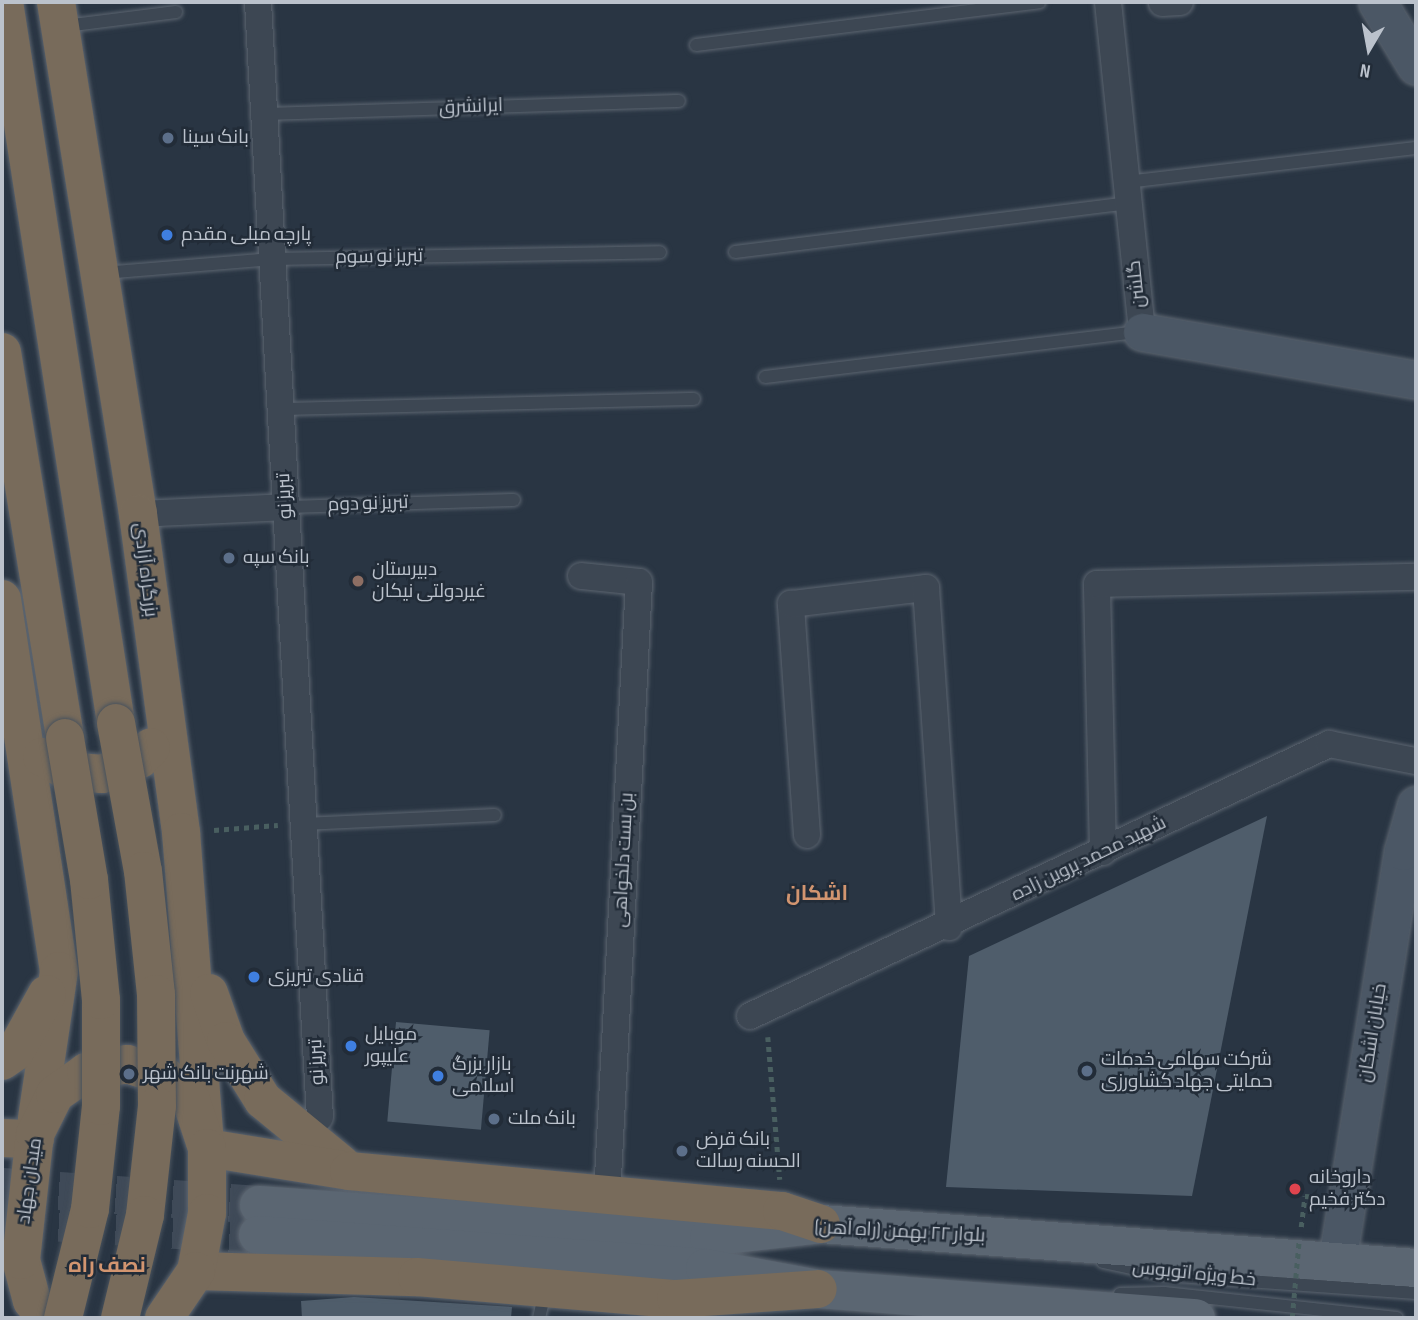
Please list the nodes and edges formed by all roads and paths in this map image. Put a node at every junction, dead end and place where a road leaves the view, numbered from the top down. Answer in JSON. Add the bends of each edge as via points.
{"nodes":[{"id":1,"x":4,"y":2,"type":"edge"},
{"id":2,"x":258,"y":2,"type":"edge"},
{"id":3,"x":1039,"y":2,"type":"edge"},
{"id":4,"x":1108,"y":2,"type":"edge"},
{"id":5,"x":1377,"y":2,"type":"edge"},
{"id":6,"x":176,"y":12,"type":"dead end"},
{"id":7,"x":58,"y":14,"type":"edge"},
{"id":8,"x":696,"y":45,"type":"dead end"},
{"id":9,"x":1416,"y":66,"type":"edge"},
{"id":10,"x":679,"y":101,"type":"dead end"},
{"id":11,"x":264,"y":114,"type":"junction"},
{"id":12,"x":1416,"y":148,"type":"edge"},
{"id":13,"x":1128,"y":192,"type":"junction"},
{"id":14,"x":660,"y":252,"type":"dead end"},
{"id":15,"x":735,"y":252,"type":"dead end"},
{"id":16,"x":272,"y":259,"type":"junction"},
{"id":17,"x":99,"y":273,"type":"junction"},
{"id":18,"x":1142,"y":332,"type":"junction"},
{"id":19,"x":2,"y":352,"type":"edge"},
{"id":20,"x":765,"y":377,"type":"dead end"},
{"id":21,"x":1416,"y":380,"type":"edge"},
{"id":22,"x":694,"y":399,"type":"dead end"},
{"id":23,"x":280,"y":410,"type":"junction"},
{"id":24,"x":514,"y":500,"type":"dead end"},
{"id":25,"x":286,"y":507,"type":"junction"},
{"id":26,"x":138,"y":514,"type":"junction"},
{"id":27,"x":581,"y":576,"type":"dead end"},
{"id":28,"x":1416,"y":577,"type":"edge"},
{"id":29,"x":2,"y":598,"type":"edge"},
{"id":30,"x":166,"y":731,"type":"junction"},
{"id":31,"x":28,"y":748,"type":"junction"},
{"id":32,"x":1416,"y":761,"type":"edge"},
{"id":33,"x":1416,"y":805,"type":"edge"},
{"id":34,"x":495,"y":815,"type":"dead end"},
{"id":35,"x":303,"y":824,"type":"junction"},
{"id":36,"x":181,"y":832,"type":"junction"},
{"id":37,"x":807,"y":835,"type":"dead end"},
{"id":38,"x":1103,"y":852,"type":"junction"},
{"id":39,"x":949,"y":927,"type":"junction"},
{"id":40,"x":193,"y":949,"type":"junction"},
{"id":41,"x":59,"y":971,"type":"junction"},
{"id":42,"x":758,"y":1012,"type":"joint"},
{"id":43,"x":2,"y":1062,"type":"edge"},
{"id":44,"x":320,"y":1117,"type":"dead end"},
{"id":45,"x":24,"y":1137,"type":"edge"},
{"id":46,"x":206,"y":1144,"type":"junction"},
{"id":47,"x":349,"y":1171,"type":"junction"},
{"id":48,"x":607,"y":1196,"type":"junction"},
{"id":49,"x":1305,"y":1196,"type":"dead end"},
{"id":50,"x":782,"y":1211,"type":"junction"},
{"id":51,"x":821,"y":1224,"type":"junction"},
{"id":52,"x":975,"y":1236,"type":"junction"},
{"id":53,"x":1337,"y":1262,"type":"junction"},
{"id":54,"x":16,"y":1264,"type":"edge"},
{"id":55,"x":1416,"y":1268,"type":"edge"},
{"id":56,"x":192,"y":1277,"type":"junction"},
{"id":57,"x":818,"y":1290,"type":"junction"},
{"id":58,"x":1416,"y":1293,"type":"edge"},
{"id":59,"x":969,"y":1299,"type":"junction"},
{"id":60,"x":542,"y":1303,"type":"edge"},
{"id":61,"x":11,"y":1318,"type":"edge"},
{"id":62,"x":46,"y":1318,"type":"edge"},
{"id":63,"x":63,"y":1318,"type":"edge"},
{"id":64,"x":120,"y":1318,"type":"edge"},
{"id":65,"x":164,"y":1318,"type":"edge"},
{"id":66,"x":172,"y":1318,"type":"edge"},
{"id":67,"x":1196,"y":1318,"type":"edge"},
{"id":68,"x":1292,"y":1318,"type":"edge"},
{"id":69,"x":1396,"y":1318,"type":"edge"}],
"edges":[{"from":1,"to":64,"type":"highway","bridge":true,"via":[[143,871],[156,1008],[157,1105],[145,1215]]},
{"from":2,"to":11,"type":"street","name":"تبریز نو"},
{"from":3,"to":8,"type":"lane"},
{"from":4,"to":13,"type":"street","name":"گلشن"},
{"from":5,"to":9,"type":"main road"},
{"from":6,"to":7,"type":"lane"},
{"from":7,"to":17,"type":"highway","name":"بزرگراه آزادی"},
{"from":10,"to":11,"type":"lane","name":"ایرانشرق"},
{"from":11,"to":16,"type":"street","name":"تبریز نو"},
{"from":12,"to":13,"type":"lane"},
{"from":13,"to":15,"type":"lane"},
{"from":13,"to":18,"type":"street","name":"گلشن"},
{"from":14,"to":16,"type":"lane","name":"تبریز نو سوم"},
{"from":16,"to":17,"type":"lane","name":"تبریز نو سوم"},
{"from":16,"to":23,"type":"street","name":"تبریز نو"},
{"from":17,"to":26,"type":"highway","name":"بزرگراه آزادی"},
{"from":18,"to":20,"type":"lane"},
{"from":18,"to":21,"type":"main road","name":"گلشن"},
{"from":19,"to":63,"type":"highway","bridge":true,"via":[[91,893],[101,1106],[90,1209]]},
{"from":22,"to":23,"type":"lane"},
{"from":23,"to":25,"type":"street","name":"تبریز نو"},
{"from":24,"to":25,"type":"lane","name":"تبریز نو دوم"},
{"from":25,"to":26,"type":"street","name":"تبریز نو دوم"},
{"from":25,"to":35,"type":"street","name":"تبریز نو"},
{"from":26,"to":30,"type":"highway","name":"بزرگراه آزادی"},
{"from":27,"to":48,"type":"street","name":"بن بست دلخواهی","via":[[639,582]]},
{"from":28,"to":38,"type":"street","via":[[1097,584]]},
{"from":29,"to":31,"type":"highway"},
{"from":30,"to":31,"type":"highway","via":[[140,759],[102,774],[67,771]]},
{"from":30,"to":36,"type":"highway","name":"بزرگراه آزادی"},
{"from":31,"to":41,"type":"highway"},
{"from":32,"to":38,"type":"street","name":"شهید محمد پروین زاده","via":[[1329,744]]},
{"from":33,"to":53,"type":"main road","name":"خیابان اشکان","via":[[1402,850]]},
{"from":34,"to":35,"type":"lane"},
{"from":35,"to":36,"type":"path"},
{"from":35,"to":44,"type":"street","name":"تبریز نو"},
{"from":36,"to":40,"type":"highway","name":"بزرگراه آزادی"},
{"from":37,"to":39,"type":"street","via":[[791,604],[926,588]]},
{"from":38,"to":39,"type":"street","name":"شهید محمد پروین زاده"},
{"from":39,"to":42,"type":"street","name":"شهید محمد پروین زاده"},
{"from":40,"to":46,"type":"highway","name":"بزرگراه آزادی"},
{"from":40,"to":47,"type":"highway","via":[[226,1041],[263,1100]]},
{"from":41,"to":43,"type":"highway","via":[[15,1052]]},
{"from":41,"to":45,"type":"highway"},
{"from":42,"to":50,"type":"path"},
{"from":45,"to":46,"type":"highway","name":"میدان جهاد","via":[[54,1094],[86,1072],[127,1064],[165,1076],[191,1100]]},
{"from":45,"to":54,"type":"highway","name":"میدان جهاد"},
{"from":46,"to":47,"type":"highway"},
{"from":46,"to":56,"type":"highway","name":"میدان جهاد","via":[[207,1213]]},
{"from":47,"to":48,"type":"highway"},
{"from":48,"to":50,"type":"highway"},
{"from":49,"to":68,"type":"path","bridge":true},
{"from":50,"to":51,"type":"highway"},
{"from":51,"to":52,"type":"main road","name":"بلوار ۲۲ بهمن (راه آهن)"},
{"from":51,"to":57,"type":"main road","name":"بلوار ۲۲ بهمن (راه آهن)","via":[[709,1237],[258,1220],[705,1268]]},
{"from":52,"to":53,"type":"main road","name":"بلوار ۲۲ بهمن (راه آهن)"},
{"from":52,"to":58,"type":"lane","name":"خط ویژه اتوبوس","via":[[1164,1275]]},
{"from":53,"to":55,"type":"main road","name":"بلوار ۲۲ بهمن (راه آهن)"},
{"from":54,"to":61,"type":"highway"},
{"from":54,"to":62,"type":"highway","name":"میدان جهاد","via":[[32,1301]]},
{"from":56,"to":60,"type":"highway","via":[[417,1277]]},
{"from":56,"to":65,"type":"highway","name":"میدان جهاد"},
{"from":56,"to":66,"type":"highway"},
{"from":57,"to":59,"type":"main road","name":"بلوار ۲۲ بهمن (راه آهن)"},
{"from":57,"to":60,"type":"highway"},
{"from":59,"to":67,"type":"main road","name":"بلوار ۲۲ بهمن (راه آهن)"},
{"from":59,"to":69,"type":"lane","name":"خط ویژه اتوبوس","via":[[1164,1293]]}]}
